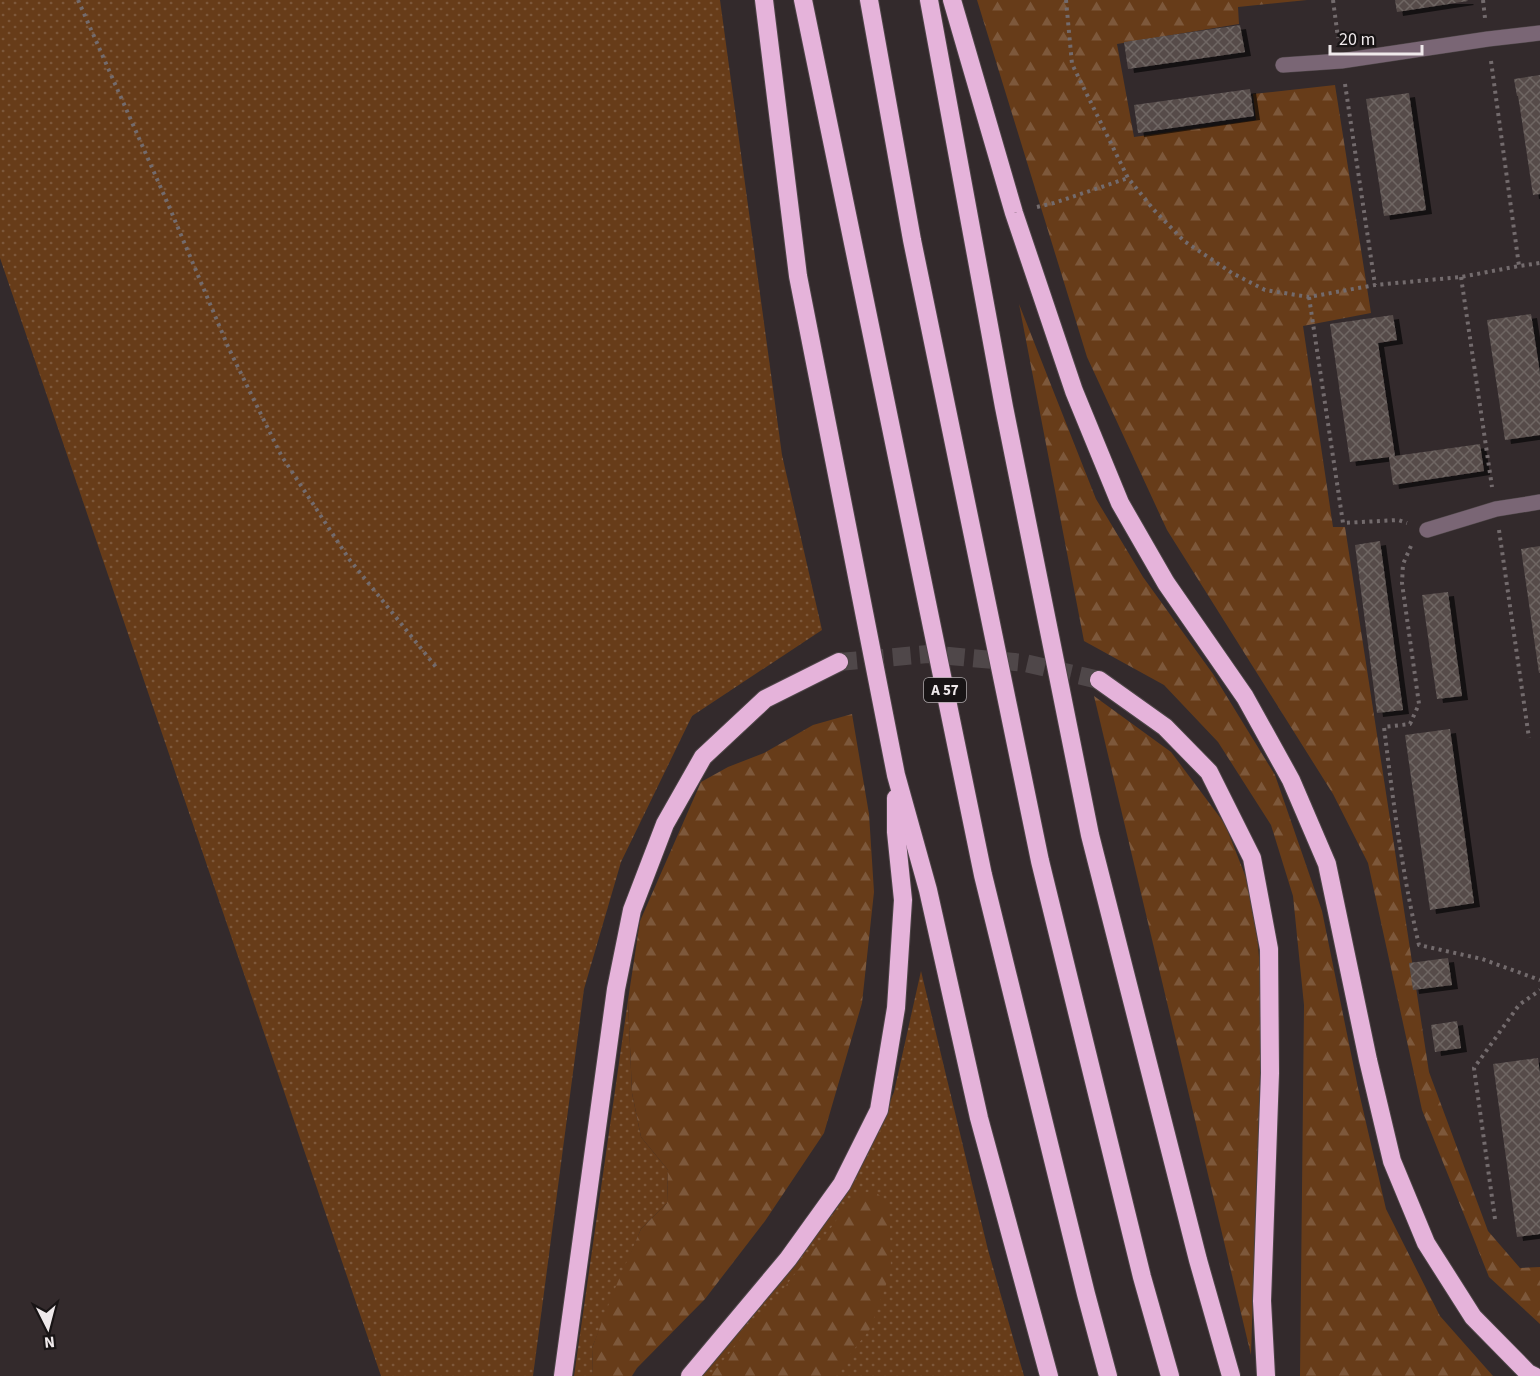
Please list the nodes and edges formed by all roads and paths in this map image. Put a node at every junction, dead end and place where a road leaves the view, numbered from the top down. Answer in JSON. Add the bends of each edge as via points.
{"nodes":[{"id":1,"x":78,"y":0,"type":"edge"},
{"id":2,"x":764,"y":0,"type":"edge"},
{"id":3,"x":803,"y":0,"type":"edge"},
{"id":4,"x":869,"y":0,"type":"edge"},
{"id":5,"x":928,"y":0,"type":"edge"},
{"id":6,"x":952,"y":0,"type":"edge"},
{"id":7,"x":1066,"y":0,"type":"edge"},
{"id":8,"x":1334,"y":0,"type":"edge"},
{"id":9,"x":1540,"y":33,"type":"edge"},
{"id":10,"x":1488,"y":39,"type":"junction"},
{"id":11,"x":1341,"y":60,"type":"junction"},
{"id":12,"x":1283,"y":65,"type":"dead end"},
{"id":13,"x":1128,"y":178,"type":"junction"},
{"id":14,"x":1054,"y":203,"type":"dead end"},
{"id":15,"x":1540,"y":263,"type":"edge"},
{"id":16,"x":1519,"y":266,"type":"junction"},
{"id":17,"x":1461,"y":277,"type":"junction"},
{"id":18,"x":1375,"y":285,"type":"junction"},
{"id":19,"x":1309,"y":297,"type":"junction"},
{"id":20,"x":1540,"y":502,"type":"edge"},
{"id":21,"x":1496,"y":509,"type":"junction"},
{"id":22,"x":1427,"y":530,"type":"junction"},
{"id":23,"x":839,"y":662,"type":"tunnel mouth"},
{"id":24,"x":436,"y":667,"type":"dead end"},
{"id":25,"x":1099,"y":680,"type":"tunnel mouth"},
{"id":26,"x":1529,"y":738,"type":"dead end"},
{"id":27,"x":896,"y":775,"type":"junction"},
{"id":28,"x":1540,"y":980,"type":"edge"},
{"id":29,"x":1540,"y":990,"type":"edge"},
{"id":30,"x":1495,"y":1219,"type":"dead end"},
{"id":31,"x":563,"y":1376,"type":"edge"},
{"id":32,"x":690,"y":1376,"type":"edge"},
{"id":33,"x":1049,"y":1376,"type":"edge"},
{"id":34,"x":1108,"y":1376,"type":"edge"},
{"id":35,"x":1170,"y":1376,"type":"edge"},
{"id":36,"x":1231,"y":1376,"type":"edge"},
{"id":37,"x":1266,"y":1376,"type":"edge"},
{"id":38,"x":1534,"y":1376,"type":"edge"}],
"edges":[{"from":1,"to":24,"type":"path","via":[[229,349],[281,455],[349,559]]},
{"from":2,"to":27,"type":"highway","via":[[798,276]]},
{"from":3,"to":34,"type":"highway","number":"A 57","via":[[983,875]]},
{"from":4,"to":35,"type":"highway","via":[[912,240],[1040,861]]},
{"from":5,"to":36,"type":"highway","via":[[1090,835]]},
{"from":6,"to":38,"type":"highway","via":[[1014,213],[1074,391],[1120,503],[1166,583],[1245,697],[1291,780],[1327,864],[1392,1161],[1426,1243],[1473,1317]]},
{"from":7,"to":13,"type":"path","via":[[1072,64]]},
{"from":8,"to":11,"type":"path"},
{"from":9,"to":10,"type":"street"},
{"from":10,"to":11,"type":"street"},
{"from":10,"to":16,"type":"path"},
{"from":11,"to":12,"type":"street"},
{"from":11,"to":18,"type":"path"},
{"from":13,"to":14,"type":"path"},
{"from":13,"to":19,"type":"path","via":[[1184,241],[1232,273],[1265,290]]},
{"from":15,"to":16,"type":"path"},
{"from":16,"to":17,"type":"path"},
{"from":17,"to":18,"type":"path"},
{"from":17,"to":21,"type":"path"},
{"from":18,"to":19,"type":"path"},
{"from":19,"to":22,"type":"path","via":[[1343,523],[1398,520]]},
{"from":20,"to":21,"type":"street"},
{"from":21,"to":22,"type":"street"},
{"from":21,"to":26,"type":"path"},
{"from":22,"to":28,"type":"path","via":[[1409,547],[1402,583],[1419,704],[1410,724],[1384,727],[1410,908],[1419,945],[1482,959]]},
{"from":23,"to":31,"type":"highway","via":[[765,699],[703,757],[665,824],[632,910],[616,989]]},
{"from":25,"to":37,"type":"highway","via":[[1165,727],[1209,772],[1252,858],[1269,949],[1270,1073],[1262,1301]]},
{"from":27,"to":32,"type":"highway","via":[[896,832],[903,900],[896,1008],[879,1110],[842,1184],[788,1259]]},
{"from":27,"to":33,"type":"highway","via":[[928,890],[979,1118]]},
{"from":29,"to":30,"type":"path","via":[[1519,1005],[1474,1068]]}]}
